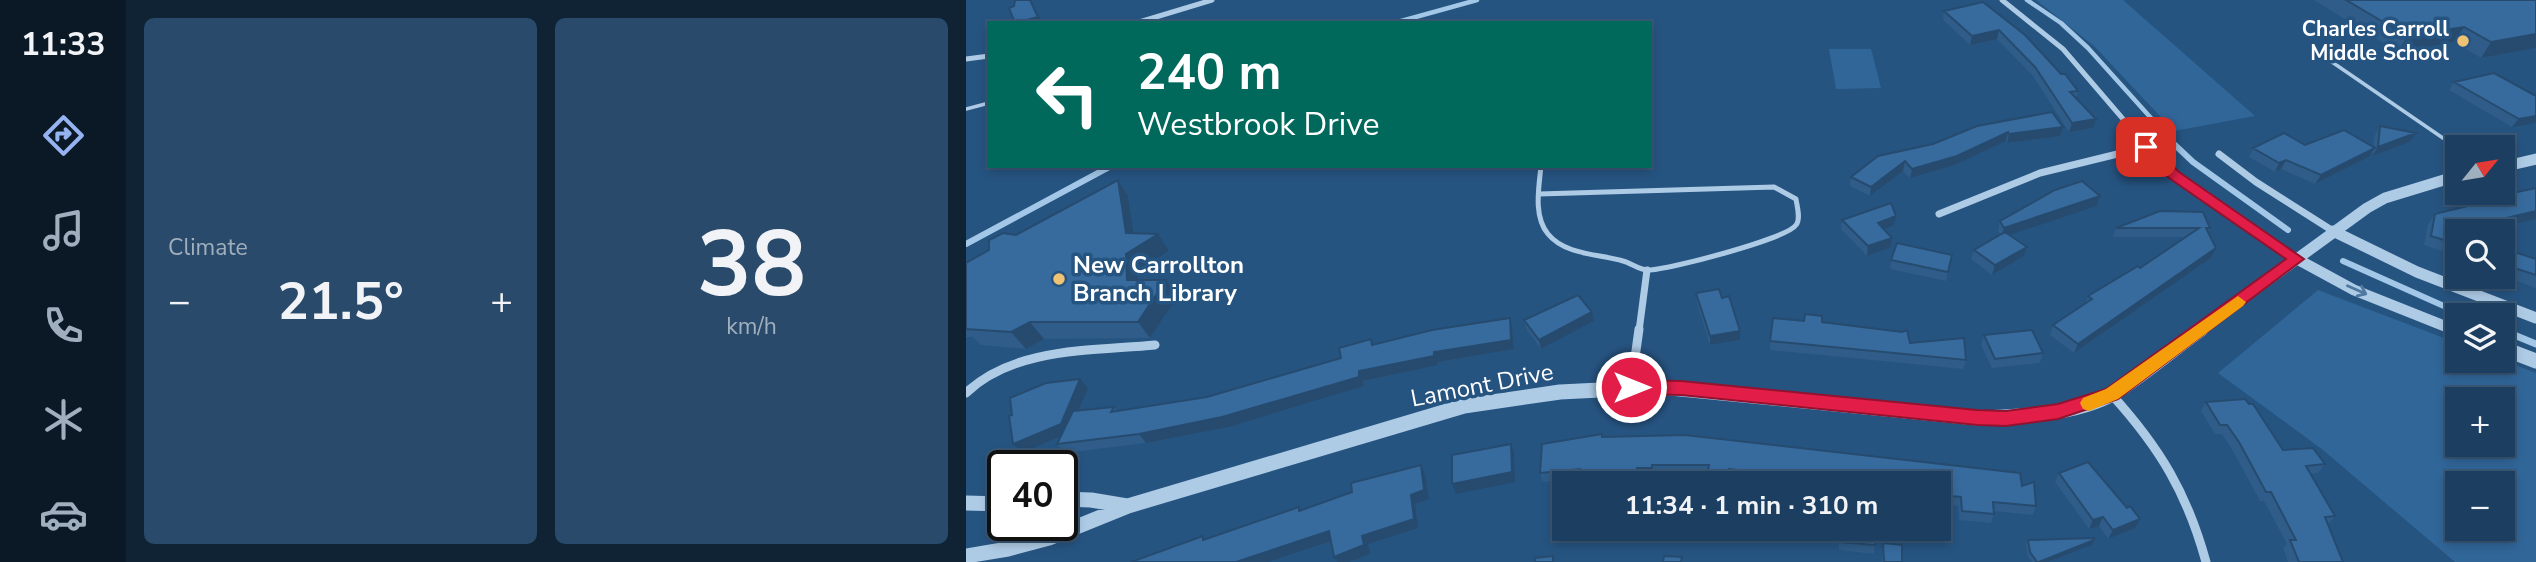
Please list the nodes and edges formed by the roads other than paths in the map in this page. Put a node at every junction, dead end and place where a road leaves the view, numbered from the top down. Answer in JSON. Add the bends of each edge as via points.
{"nodes":[{"id":1,"x":1212,"y":0,"type":"edge"},
{"id":2,"x":2002,"y":0,"type":"edge"},
{"id":3,"x":1143,"y":21,"type":"edge"},
{"id":4,"x":2313,"y":49,"type":"dead end"},
{"id":5,"x":987,"y":56,"type":"edge"},
{"id":6,"x":966,"y":60,"type":"edge"},
{"id":7,"x":987,"y":104,"type":"edge"},
{"id":8,"x":966,"y":109,"type":"edge"},
{"id":9,"x":2445,"y":140,"type":"edge"},
{"id":10,"x":2146,"y":147,"type":"junction"},
{"id":11,"x":2219,"y":154,"type":"dead end"},
{"id":12,"x":2536,"y":159,"type":"edge"},
{"id":13,"x":2515,"y":163,"type":"edge"},
{"id":14,"x":1542,"y":168,"type":"edge"},
{"id":15,"x":2445,"y":180,"type":"edge"},
{"id":16,"x":1539,"y":194,"type":"junction"},
{"id":17,"x":1939,"y":214,"type":"dead end"},
{"id":18,"x":2333,"y":231,"type":"junction"},
{"id":19,"x":2297,"y":259,"type":"junction"},
{"id":20,"x":1647,"y":270,"type":"junction"},
{"id":21,"x":2536,"y":318,"type":"edge"},
{"id":22,"x":2445,"y":326,"type":"edge"},
{"id":23,"x":1155,"y":345,"type":"dead end"},
{"id":24,"x":2515,"y":353,"type":"edge"},
{"id":25,"x":2536,"y":361,"type":"edge"},
{"id":26,"x":1631,"y":387,"type":"junction"},
{"id":27,"x":966,"y":393,"type":"edge"},
{"id":28,"x":2112,"y":394,"type":"junction"},
{"id":29,"x":1078,"y":500,"type":"edge"},
{"id":30,"x":966,"y":503,"type":"edge"},
{"id":31,"x":987,"y":504,"type":"edge"},
{"id":32,"x":1128,"y":506,"type":"junction"},
{"id":33,"x":966,"y":556,"type":"edge"},
{"id":34,"x":2206,"y":562,"type":"edge"}],
"edges":[{"from":1,"to":3,"type":"street"},
{"from":2,"to":10,"type":"street","via":[[2063,49]]},
{"from":4,"to":9,"type":"lane"},
{"from":5,"to":6,"type":"street"},
{"from":7,"to":8,"type":"lane"},
{"from":10,"to":17,"type":"street","via":[[2032,174]]},
{"from":10,"to":19,"type":"street","via":[[2184,183]]},
{"from":11,"to":18,"type":"street"},
{"from":12,"to":13,"type":"street"},
{"from":14,"to":16,"type":"lane"},
{"from":15,"to":18,"type":"street","name":"Lamont Drive","via":[[2385,198]]},
{"from":16,"to":20,"type":"lane","via":[[1541,221],[1556,240]]},
{"from":16,"to":20,"type":"lane","via":[[1774,187],[1796,199],[1796,226],[1785,234],[1743,249]]},
{"from":18,"to":19,"type":"street","name":"Lamont Drive"},
{"from":18,"to":21,"type":"street","via":[[2417,272]]},
{"from":19,"to":22,"type":"street","one_way":true,"via":[[2354,290]]},
{"from":19,"to":28,"type":"street","name":"Lamont Drive"},
{"from":20,"to":26,"type":"street"},
{"from":23,"to":27,"type":"street","via":[[1030,359],[989,372]]},
{"from":24,"to":25,"type":"street"},
{"from":26,"to":28,"type":"street","name":"Lamont Drive","via":[[1986,418],[2058,412]]},
{"from":26,"to":32,"type":"street","name":"Lamont Drive","via":[[1464,406]]},
{"from":28,"to":34,"type":"street","via":[[2143,428],[2189,501]]},
{"from":29,"to":32,"type":"street","name":"Lamont Drive"},
{"from":30,"to":31,"type":"street"},
{"from":32,"to":33,"type":"street","name":"Lamont Drive","via":[[1045,541]]}]}
